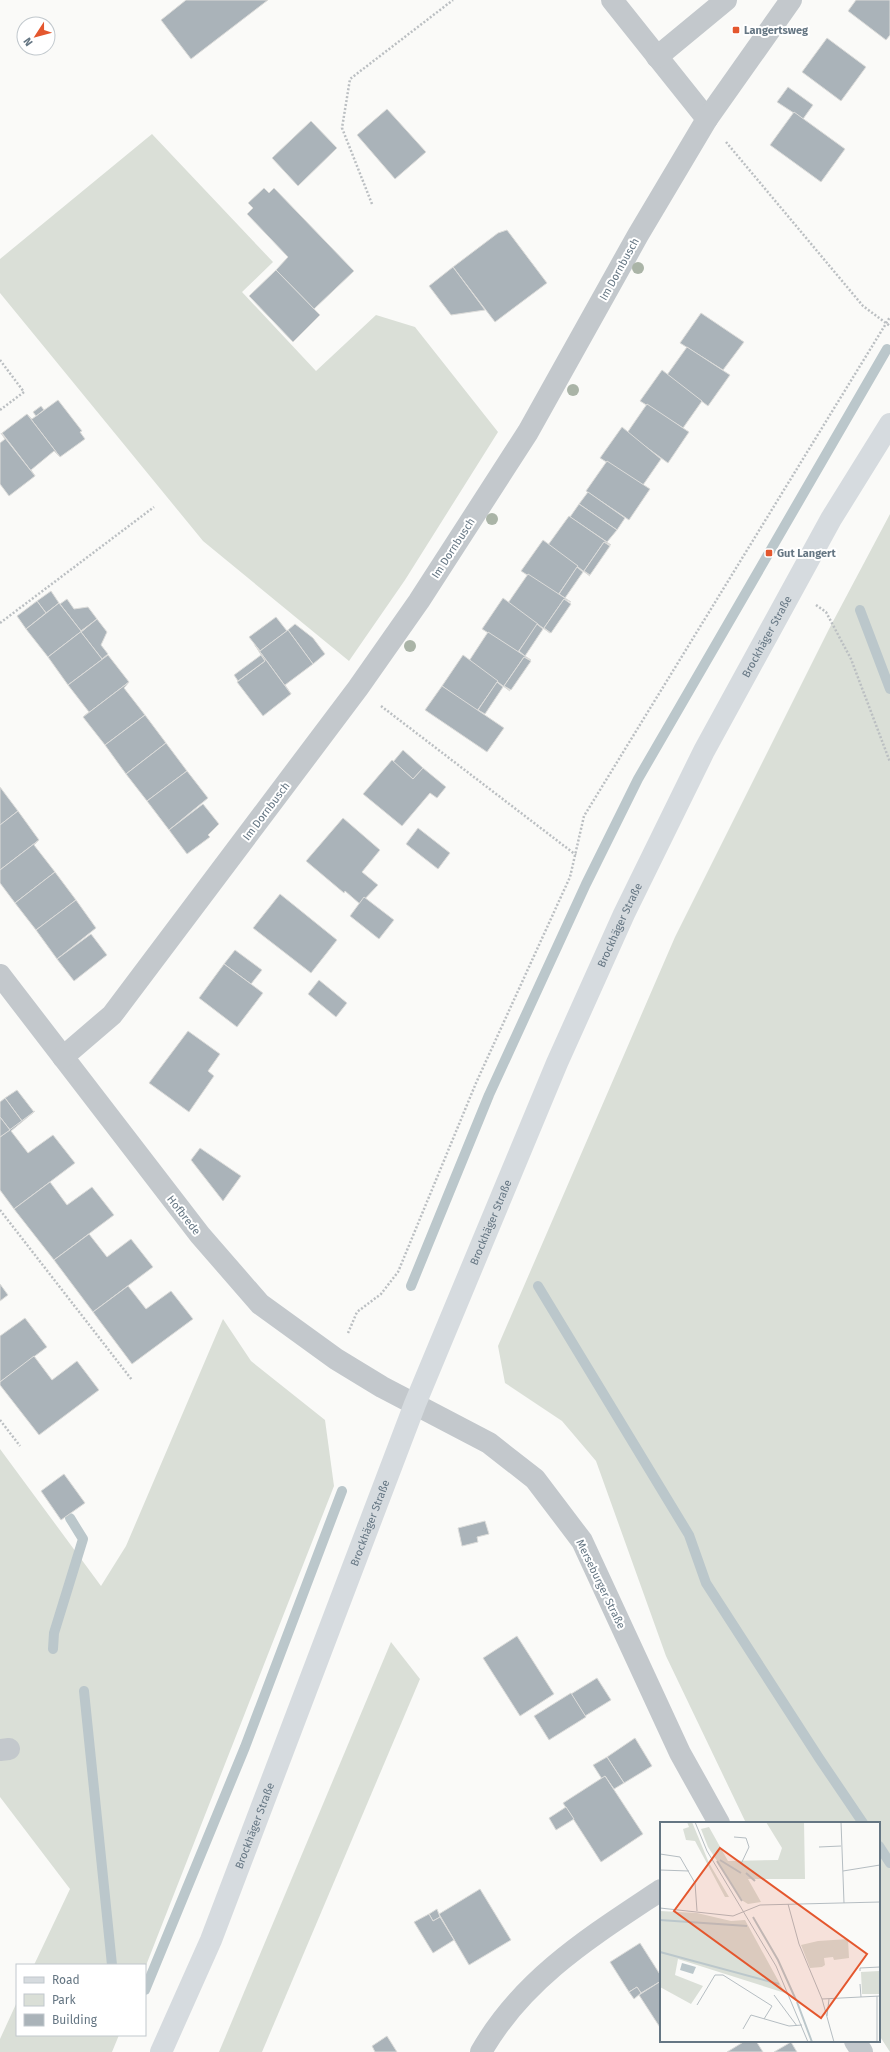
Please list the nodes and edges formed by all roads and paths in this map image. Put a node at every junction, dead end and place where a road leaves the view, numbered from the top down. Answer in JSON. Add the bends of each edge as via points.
{"nodes":[{"id":1,"x":454,"y":0,"type":"edge"},
{"id":2,"x":612,"y":0,"type":"edge"},
{"id":3,"x":726,"y":0,"type":"edge"},
{"id":4,"x":792,"y":0,"type":"edge"},
{"id":5,"x":657,"y":56,"type":"junction"},
{"id":6,"x":707,"y":119,"type":"junction"},
{"id":7,"x":372,"y":204,"type":"dead end"},
{"id":8,"x":890,"y":317,"type":"edge"},
{"id":9,"x":886,"y":323,"type":"junction"},
{"id":10,"x":890,"y":326,"type":"edge"},
{"id":11,"x":0,"y":360,"type":"edge"},
{"id":12,"x":0,"y":410,"type":"edge"},
{"id":13,"x":890,"y":424,"type":"edge"},
{"id":14,"x":154,"y":506,"type":"dead end"},
{"id":15,"x":791,"y":591,"type":"junction"},
{"id":16,"x":0,"y":623,"type":"edge"},
{"id":17,"x":358,"y":688,"type":"junction"},
{"id":18,"x":890,"y":762,"type":"edge"},
{"id":19,"x":576,"y":855,"type":"junction"},
{"id":20,"x":0,"y":975,"type":"edge"},
{"id":21,"x":63,"y":1058,"type":"junction"},
{"id":22,"x":0,"y":1210,"type":"edge"},
{"id":23,"x":336,"y":1359,"type":"junction"},
{"id":24,"x":132,"y":1380,"type":"dead end"},
{"id":25,"x":415,"y":1404,"type":"junction"},
{"id":26,"x":0,"y":1420,"type":"edge"},
{"id":27,"x":20,"y":1446,"type":"dead end"},
{"id":28,"x":718,"y":1822,"type":"edge"},
{"id":29,"x":660,"y":1891,"type":"edge"},
{"id":30,"x":856,"y":2042,"type":"edge"},
{"id":31,"x":161,"y":2052,"type":"edge"},
{"id":32,"x":481,"y":2052,"type":"edge"},
{"id":33,"x":862,"y":2052,"type":"edge"}],
"edges":[{"from":1,"to":7,"type":"path","via":[[350,79],[342,128]]},
{"from":2,"to":5,"type":"street"},
{"from":3,"to":5,"type":"street"},
{"from":4,"to":6,"type":"street","name":"Im Dornbusch"},
{"from":5,"to":6,"type":"street"},
{"from":6,"to":9,"type":"path","via":[[863,306]]},
{"from":6,"to":17,"type":"street","name":"Im Dornbusch","via":[[638,235],[528,432],[419,601]]},
{"from":8,"to":9,"type":"path"},
{"from":9,"to":10,"type":"path"},
{"from":9,"to":19,"type":"path","via":[[584,816]]},
{"from":11,"to":12,"type":"path","via":[[24,392]]},
{"from":13,"to":15,"type":"main road","name":"Brockhäger Straße","via":[[831,519]]},
{"from":14,"to":16,"type":"path"},
{"from":15,"to":18,"type":"path","via":[[826,612],[851,659]]},
{"from":15,"to":25,"type":"main road","name":"Brockhäger Straße","via":[[704,751],[624,914],[556,1063]]},
{"from":17,"to":19,"type":"path"},
{"from":17,"to":21,"type":"street","name":"Im Dornbusch","via":[[112,1016]]},
{"from":19,"to":23,"type":"path","via":[[570,877],[476,1084],[398,1272],[381,1294],[357,1312]]},
{"from":20,"to":21,"type":"street","name":"Hofbrede"},
{"from":21,"to":23,"type":"street","name":"Hofbrede","via":[[200,1235],[260,1304]]},
{"from":22,"to":24,"type":"path"},
{"from":23,"to":25,"type":"street","name":"Hofbrede"},
{"from":25,"to":28,"type":"street","name":"Merseburger Straße","via":[[489,1444],[535,1479],[582,1541],[680,1753]]},
{"from":25,"to":31,"type":"main road","name":"Brockhäger Straße","via":[[211,1940]]},
{"from":26,"to":27,"type":"path"},
{"from":29,"to":32,"type":"street","via":[[579,1945],[529,1988]]},
{"from":30,"to":33,"type":"street"}]}
